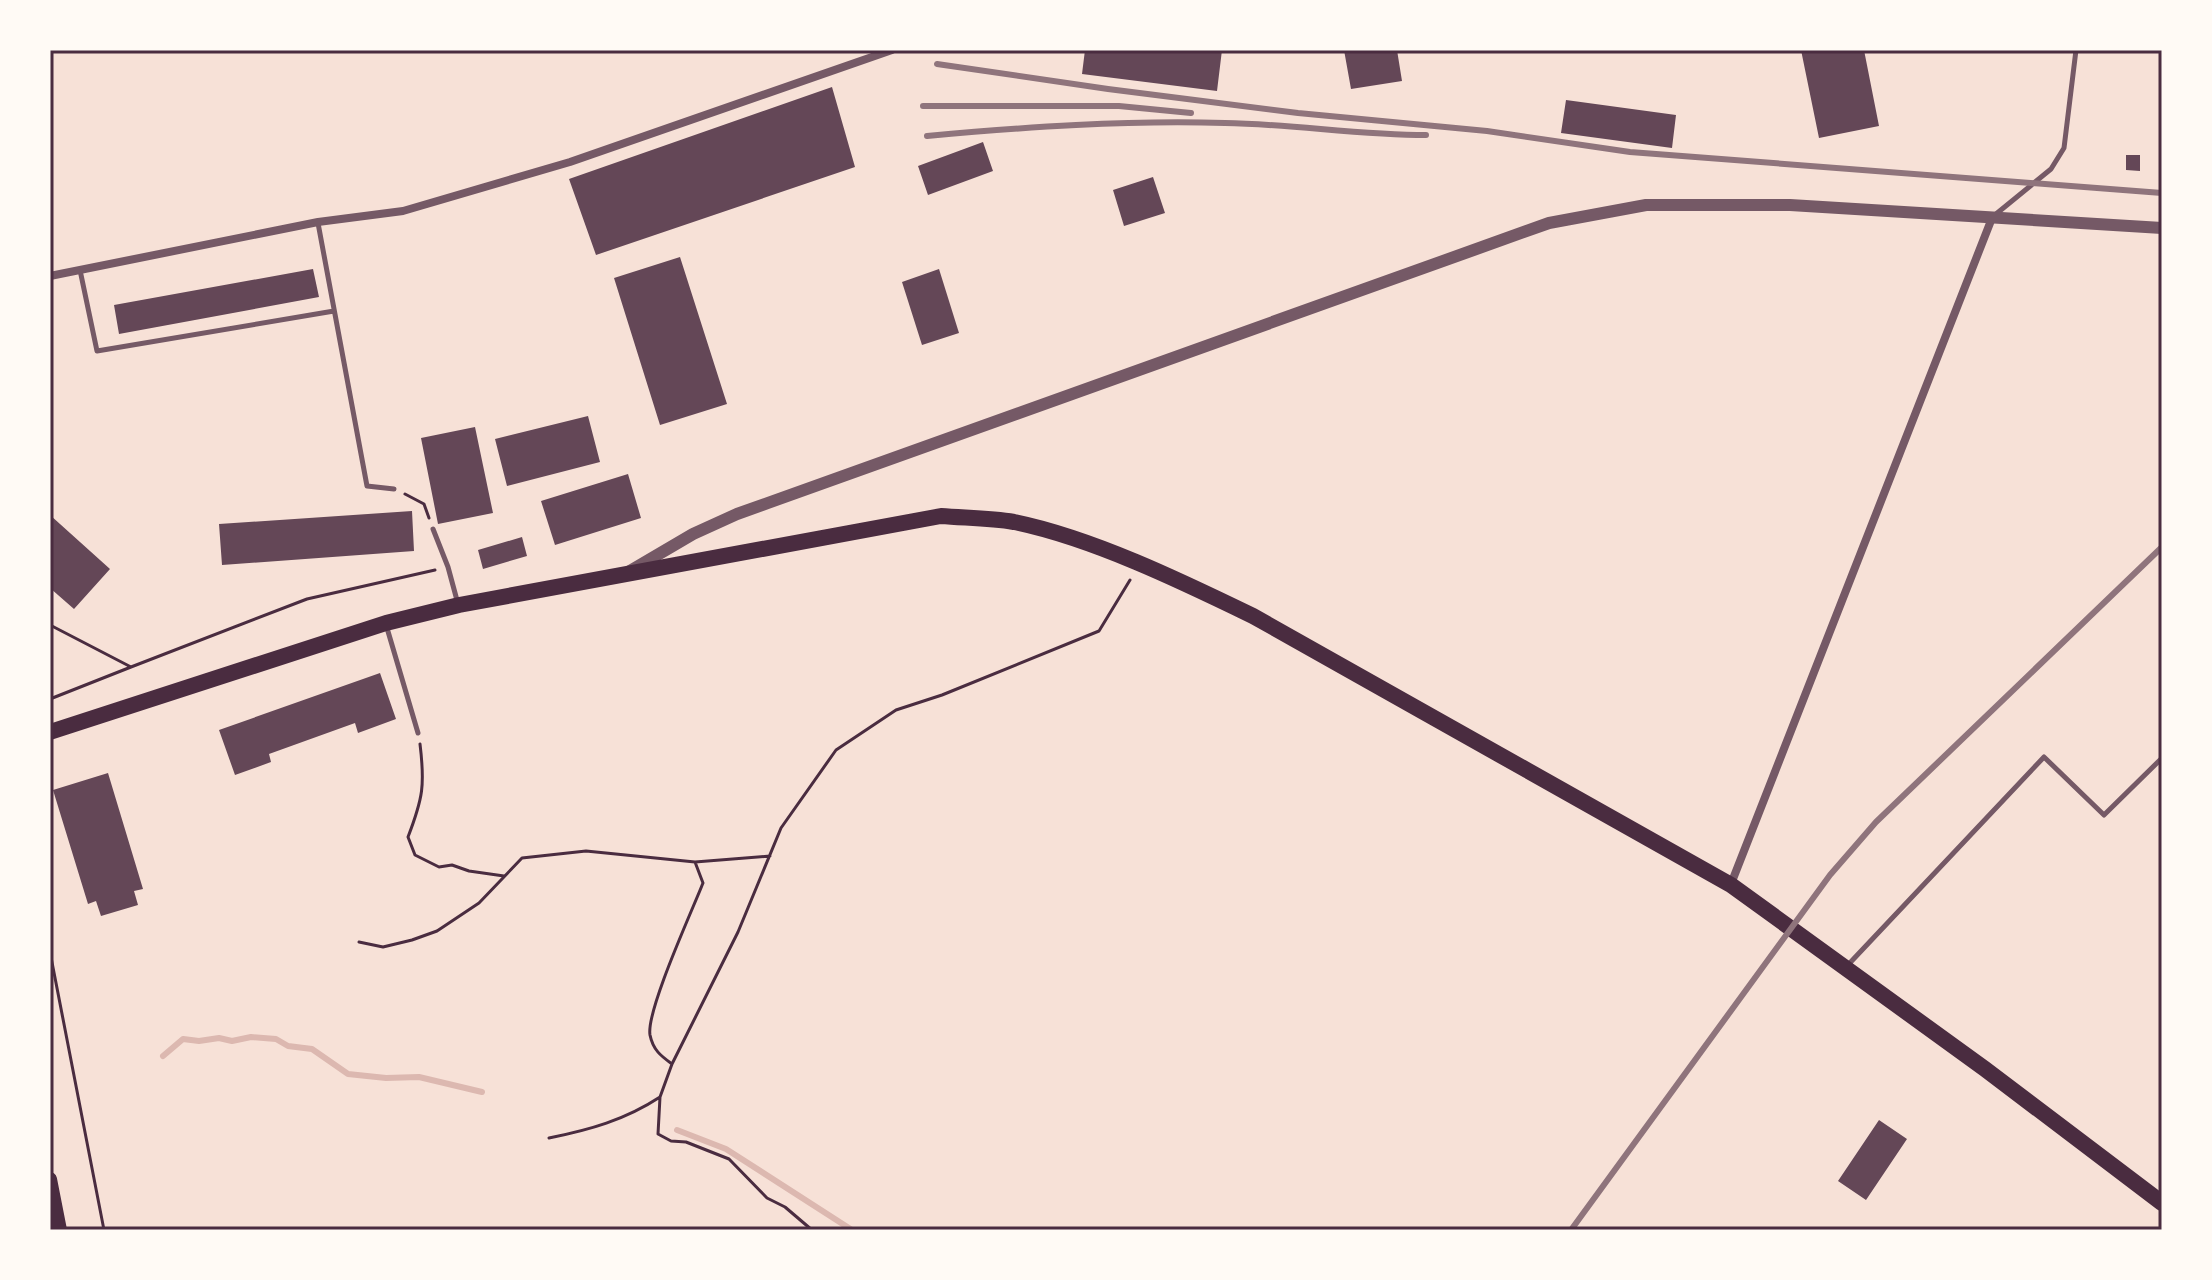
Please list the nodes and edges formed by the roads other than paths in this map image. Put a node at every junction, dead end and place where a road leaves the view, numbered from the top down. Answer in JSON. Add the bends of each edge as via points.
{"nodes":[{"id":1,"x":892,"y":50,"type":"edge"},
{"id":2,"x":2076,"y":50,"type":"edge"},
{"id":3,"x":1992,"y":218,"type":"junction"},
{"id":4,"x":318,"y":222,"type":"junction"},
{"id":5,"x":2162,"y":228,"type":"edge"},
{"id":6,"x":80,"y":270,"type":"junction"},
{"id":7,"x":50,"y":276,"type":"edge"},
{"id":8,"x":334,"y":311,"type":"junction"},
{"id":9,"x":394,"y":489,"type":"road end"},
{"id":10,"x":433,"y":529,"type":"dead end"},
{"id":11,"x":627,"y":572,"type":"junction"},
{"id":12,"x":459,"y":605,"type":"junction"},
{"id":13,"x":386,"y":623,"type":"junction"},
{"id":14,"x":50,"y":732,"type":"edge"},
{"id":15,"x":418,"y":733,"type":"road end"},
{"id":16,"x":2162,"y":758,"type":"edge"},
{"id":17,"x":1731,"y":885,"type":"junction"},
{"id":18,"x":1845,"y":968,"type":"junction"},
{"id":19,"x":50,"y":1179,"type":"edge"},
{"id":20,"x":2162,"y":1203,"type":"edge"},
{"id":21,"x":60,"y":1230,"type":"edge"}],
"edges":[{"from":1,"to":4,"type":"street","via":[[570,162],[403,211]]},
{"from":2,"to":3,"type":"lane","via":[[2064,148],[2051,169]]},
{"from":3,"to":5,"type":"street"},
{"from":3,"to":11,"type":"street","via":[[1790,205],[1646,205],[1549,223],[737,514]]},
{"from":3,"to":17,"type":"street"},
{"from":4,"to":6,"type":"street"},
{"from":4,"to":8,"type":"lane"},
{"from":6,"to":7,"type":"street"},
{"from":6,"to":8,"type":"lane","via":[[97,351]]},
{"from":8,"to":9,"type":"lane","via":[[367,486]]},
{"from":10,"to":12,"type":"lane"},
{"from":11,"to":12,"type":"highway"},
{"from":11,"to":17,"type":"highway","via":[[941,516],[1014,522],[1176,579],[1253,616]]},
{"from":12,"to":13,"type":"highway"},
{"from":13,"to":14,"type":"highway"},
{"from":13,"to":15,"type":"lane"},
{"from":16,"to":18,"type":"lane","via":[[2104,815],[2044,757]]},
{"from":17,"to":18,"type":"highway"},
{"from":18,"to":20,"type":"highway"},
{"from":19,"to":21,"type":"main road"}]}
